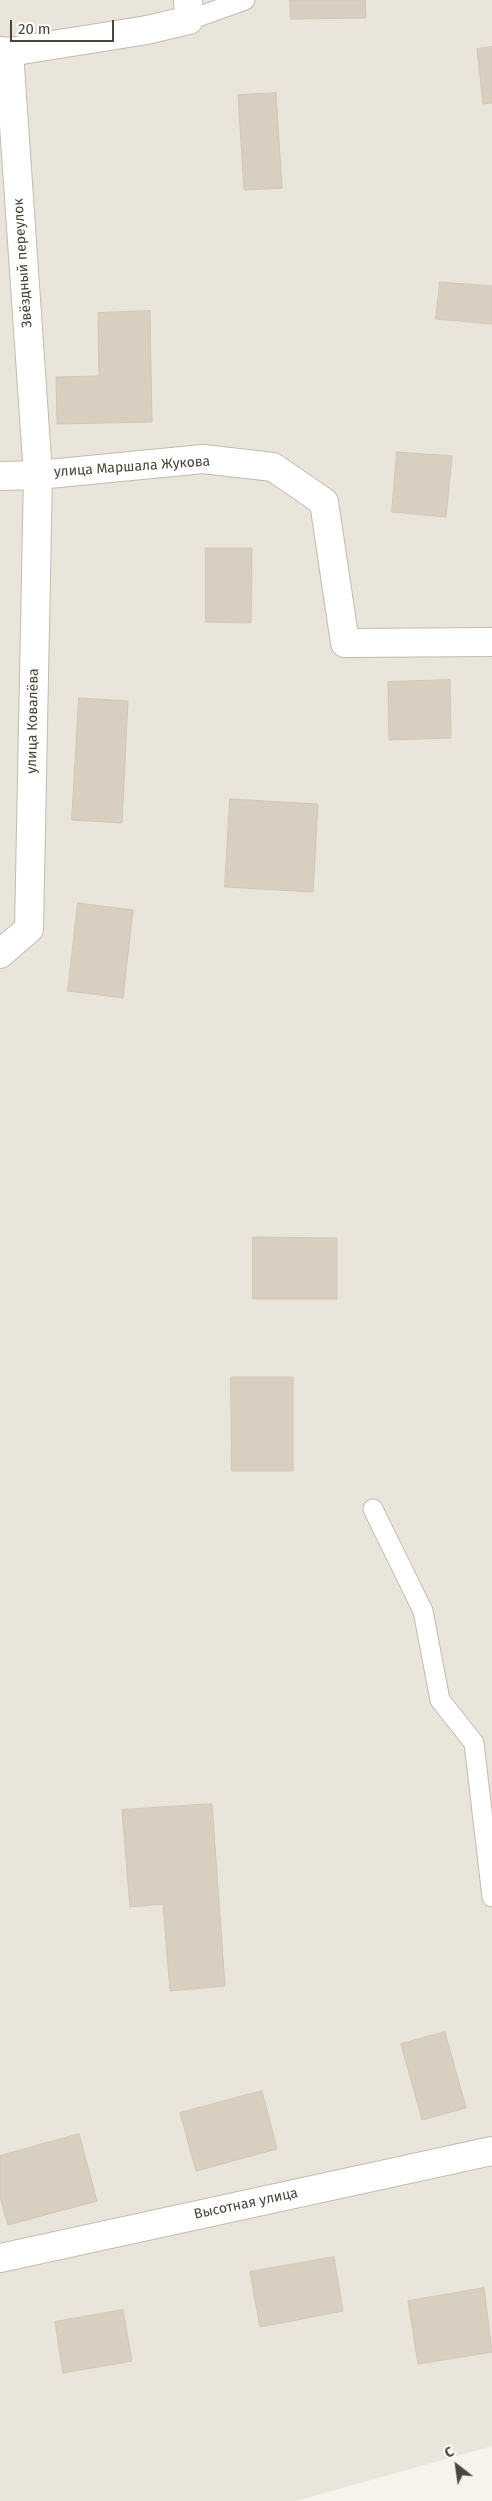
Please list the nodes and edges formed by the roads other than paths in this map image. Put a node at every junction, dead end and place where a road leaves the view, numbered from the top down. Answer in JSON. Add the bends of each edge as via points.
{"nodes":[{"id":1,"x":245,"y":0,"type":"edge"},
{"id":2,"x":188,"y":10,"type":"edge"},
{"id":3,"x":5,"y":52,"type":"edge"},
{"id":4,"x":38,"y":475,"type":"junction"},
{"id":5,"x":0,"y":476,"type":"edge"},
{"id":6,"x":492,"y":642,"type":"edge"},
{"id":7,"x":0,"y":954,"type":"edge"},
{"id":8,"x":373,"y":1509,"type":"dead end"},
{"id":9,"x":492,"y":1897,"type":"edge"},
{"id":10,"x":492,"y":2151,"type":"edge"},
{"id":11,"x":0,"y":2258,"type":"edge"}],
"edges":[{"from":1,"to":2,"type":"lane"},
{"from":2,"to":3,"type":"street","name":"Звёздный переулок","via":[[147,30]]},
{"from":3,"to":4,"type":"street","name":"Звёздный переулок"},
{"from":4,"to":5,"type":"street","name":"улица Маршала Жукова"},
{"from":4,"to":6,"type":"street","name":"улица Маршала Жукова","via":[[203,459],[273,467],[324,502],[345,643]]},
{"from":4,"to":7,"type":"street","name":"улица Ковалёва","via":[[29,929]]},
{"from":8,"to":9,"type":"lane","via":[[423,1611],[440,1700],[474,1743]]},
{"from":10,"to":11,"type":"street","name":"Высотная улица"}]}
